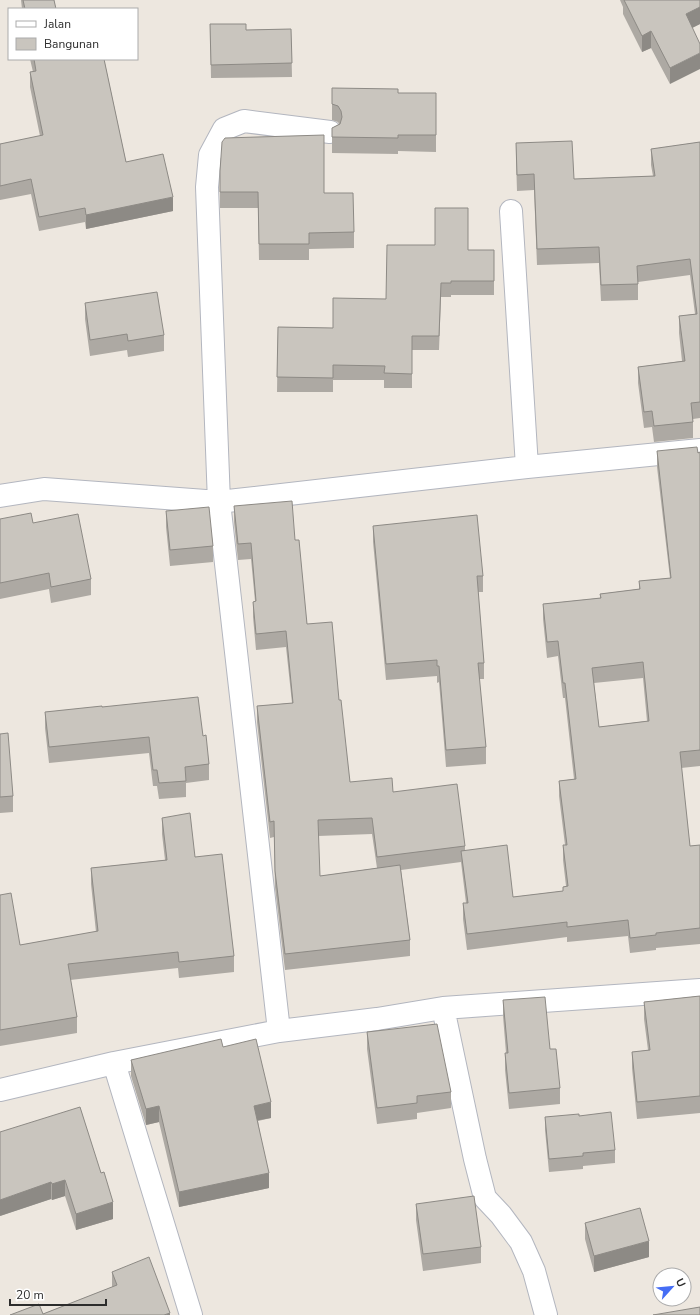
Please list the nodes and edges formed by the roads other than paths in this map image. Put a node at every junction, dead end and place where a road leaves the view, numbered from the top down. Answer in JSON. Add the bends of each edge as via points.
{"nodes":[{"id":1,"x":330,"y":132,"type":"edge"},
{"id":2,"x":511,"y":211,"type":"dead end"},
{"id":3,"x":700,"y":450,"type":"edge"},
{"id":4,"x":527,"y":467,"type":"junction"},
{"id":5,"x":0,"y":496,"type":"edge"},
{"id":6,"x":219,"y":502,"type":"junction"},
{"id":7,"x":700,"y":990,"type":"edge"},
{"id":8,"x":443,"y":1008,"type":"junction"},
{"id":9,"x":279,"y":1031,"type":"junction"},
{"id":10,"x":114,"y":1063,"type":"junction"},
{"id":11,"x":0,"y":1090,"type":"edge"},
{"id":12,"x":191,"y":1315,"type":"edge"},
{"id":13,"x":546,"y":1315,"type":"edge"}],
"edges":[{"from":1,"to":6,"type":"street","via":[[244,121],[224,129],[210,155],[207,187]]},
{"from":2,"to":4,"type":"street"},
{"from":3,"to":4,"type":"street"},
{"from":4,"to":6,"type":"street"},
{"from":5,"to":6,"type":"street","via":[[44,489]]},
{"from":6,"to":9,"type":"street"},
{"from":7,"to":8,"type":"street"},
{"from":8,"to":9,"type":"street"},
{"from":8,"to":13,"type":"street","via":[[485,1198],[522,1242],[534,1271]]},
{"from":9,"to":10,"type":"street"},
{"from":10,"to":11,"type":"street"},
{"from":10,"to":12,"type":"street"}]}
